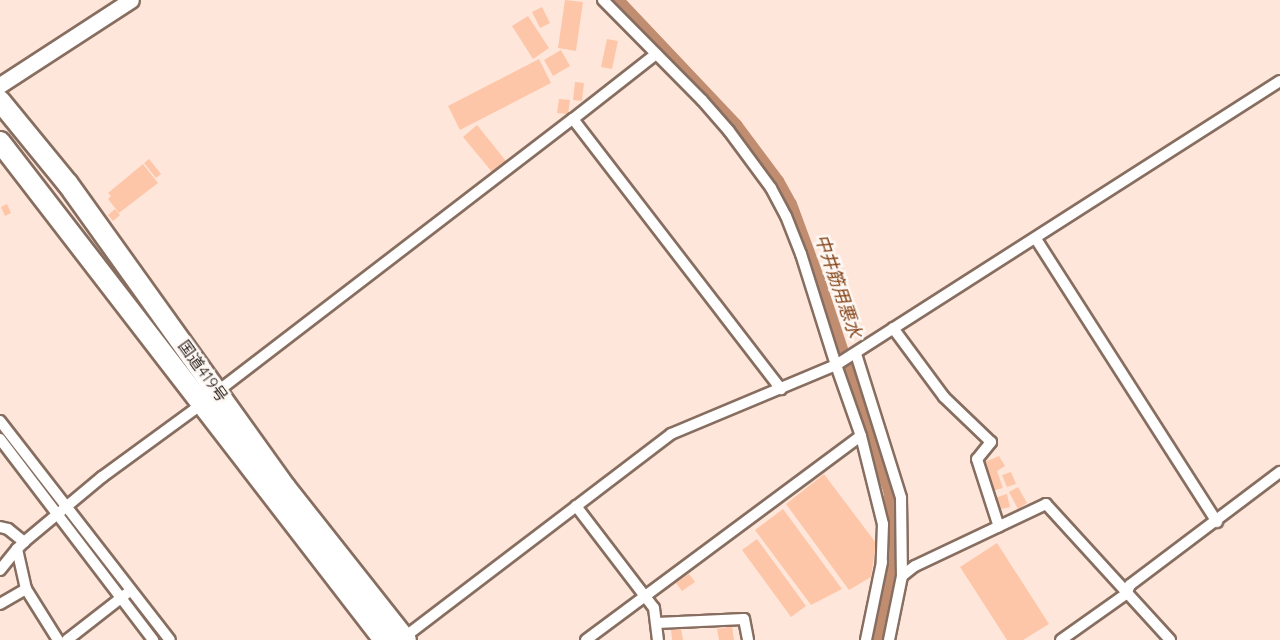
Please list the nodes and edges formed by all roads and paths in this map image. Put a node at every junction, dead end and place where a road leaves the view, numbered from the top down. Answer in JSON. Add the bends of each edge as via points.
{"nodes":[{"id":1,"x":131,"y":0,"type":"edge"},
{"id":2,"x":603,"y":0,"type":"edge"},
{"id":3,"x":656,"y":54,"type":"junction"},
{"id":4,"x":1280,"y":81,"type":"edge"},
{"id":5,"x":0,"y":86,"type":"edge"},
{"id":6,"x":0,"y":101,"type":"edge"},
{"id":7,"x":573,"y":119,"type":"junction"},
{"id":8,"x":0,"y":142,"type":"edge"},
{"id":9,"x":1036,"y":239,"type":"junction"},
{"id":10,"x":893,"y":328,"type":"junction"},
{"id":11,"x":856,"y":354,"type":"junction"},
{"id":12,"x":836,"y":365,"type":"junction"},
{"id":13,"x":781,"y":389,"type":"junction"},
{"id":14,"x":210,"y":397,"type":"junction"},
{"id":15,"x":0,"y":421,"type":"edge"},
{"id":16,"x":861,"y":436,"type":"junction"},
{"id":17,"x":0,"y":440,"type":"edge"},
{"id":18,"x":1280,"y":472,"type":"edge"},
{"id":19,"x":576,"y":506,"type":"junction"},
{"id":20,"x":62,"y":511,"type":"junction"},
{"id":21,"x":1217,"y":522,"type":"junction"},
{"id":22,"x":0,"y":527,"type":"edge"},
{"id":23,"x":999,"y":527,"type":"junction"},
{"id":24,"x":21,"y":546,"type":"junction"},
{"id":25,"x":0,"y":570,"type":"edge"},
{"id":26,"x":902,"y":576,"type":"junction"},
{"id":27,"x":26,"y":589,"type":"junction"},
{"id":28,"x":126,"y":594,"type":"junction"},
{"id":29,"x":1126,"y":594,"type":"junction"},
{"id":30,"x":644,"y":595,"type":"junction"},
{"id":31,"x":0,"y":604,"type":"edge"},
{"id":32,"x":873,"y":608,"type":"junction"},
{"id":33,"x":895,"y":611,"type":"junction"},
{"id":34,"x":657,"y":623,"type":"junction"},
{"id":35,"x":404,"y":639,"type":"edge"},
{"id":36,"x":58,"y":640,"type":"edge"},
{"id":37,"x":68,"y":640,"type":"edge"},
{"id":38,"x":153,"y":640,"type":"edge"},
{"id":39,"x":170,"y":640,"type":"edge"},
{"id":40,"x":384,"y":640,"type":"edge"},
{"id":41,"x":586,"y":640,"type":"edge"},
{"id":42,"x":658,"y":640,"type":"edge"},
{"id":43,"x":748,"y":640,"type":"edge"},
{"id":44,"x":866,"y":640,"type":"edge"},
{"id":45,"x":889,"y":640,"type":"edge"},
{"id":46,"x":1061,"y":640,"type":"edge"},
{"id":47,"x":1170,"y":640,"type":"edge"}],
"edges":[{"from":1,"to":5,"type":"main road"},
{"from":2,"to":3,"type":"street"},
{"from":3,"to":7,"type":"street"},
{"from":3,"to":12,"type":"street","via":[[729,131],[771,188],[801,254]]},
{"from":4,"to":9,"type":"street"},
{"from":6,"to":14,"type":"highway","name":"国道419号","via":[[68,184]]},
{"from":7,"to":13,"type":"street"},
{"from":7,"to":14,"type":"street"},
{"from":8,"to":14,"type":"highway","name":"国道419号"},
{"from":9,"to":10,"type":"street"},
{"from":9,"to":21,"type":"street"},
{"from":10,"to":11,"type":"street"},
{"from":10,"to":23,"type":"street","via":[[944,397],[992,442],[977,459]]},
{"from":11,"to":12,"type":"street"},
{"from":11,"to":26,"type":"street","via":[[901,498]]},
{"from":12,"to":13,"type":"street"},
{"from":12,"to":16,"type":"street"},
{"from":13,"to":19,"type":"street","via":[[679,428]]},
{"from":14,"to":20,"type":"street"},
{"from":14,"to":35,"type":"highway","name":"国道419号"},
{"from":14,"to":40,"type":"highway","name":"国道419号"},
{"from":15,"to":20,"type":"street"},
{"from":16,"to":30,"type":"street"},
{"from":16,"to":32,"type":"street","via":[[883,524],[882,562]]},
{"from":17,"to":20,"type":"street"},
{"from":18,"to":21,"type":"street"},
{"from":19,"to":30,"type":"street"},
{"from":19,"to":35,"type":"street"},
{"from":20,"to":24,"type":"street"},
{"from":20,"to":28,"type":"street"},
{"from":21,"to":29,"type":"street","via":[[1130,585]]},
{"from":22,"to":24,"type":"street","via":[[8,529]]},
{"from":23,"to":26,"type":"street","via":[[915,566]]},
{"from":23,"to":29,"type":"street","via":[[1046,504]]},
{"from":24,"to":25,"type":"street"},
{"from":24,"to":27,"type":"street"},
{"from":26,"to":33,"type":"street"},
{"from":27,"to":31,"type":"street"},
{"from":27,"to":36,"type":"street"},
{"from":28,"to":37,"type":"street"},
{"from":28,"to":38,"type":"street"},
{"from":28,"to":39,"type":"street"},
{"from":29,"to":46,"type":"street"},
{"from":29,"to":47,"type":"street"},
{"from":30,"to":34,"type":"street","via":[[654,608]]},
{"from":30,"to":41,"type":"street"},
{"from":32,"to":33,"type":"street"},
{"from":32,"to":44,"type":"street"},
{"from":33,"to":45,"type":"street"},
{"from":34,"to":42,"type":"street"},
{"from":34,"to":43,"type":"street","via":[[744,619]]}]}
